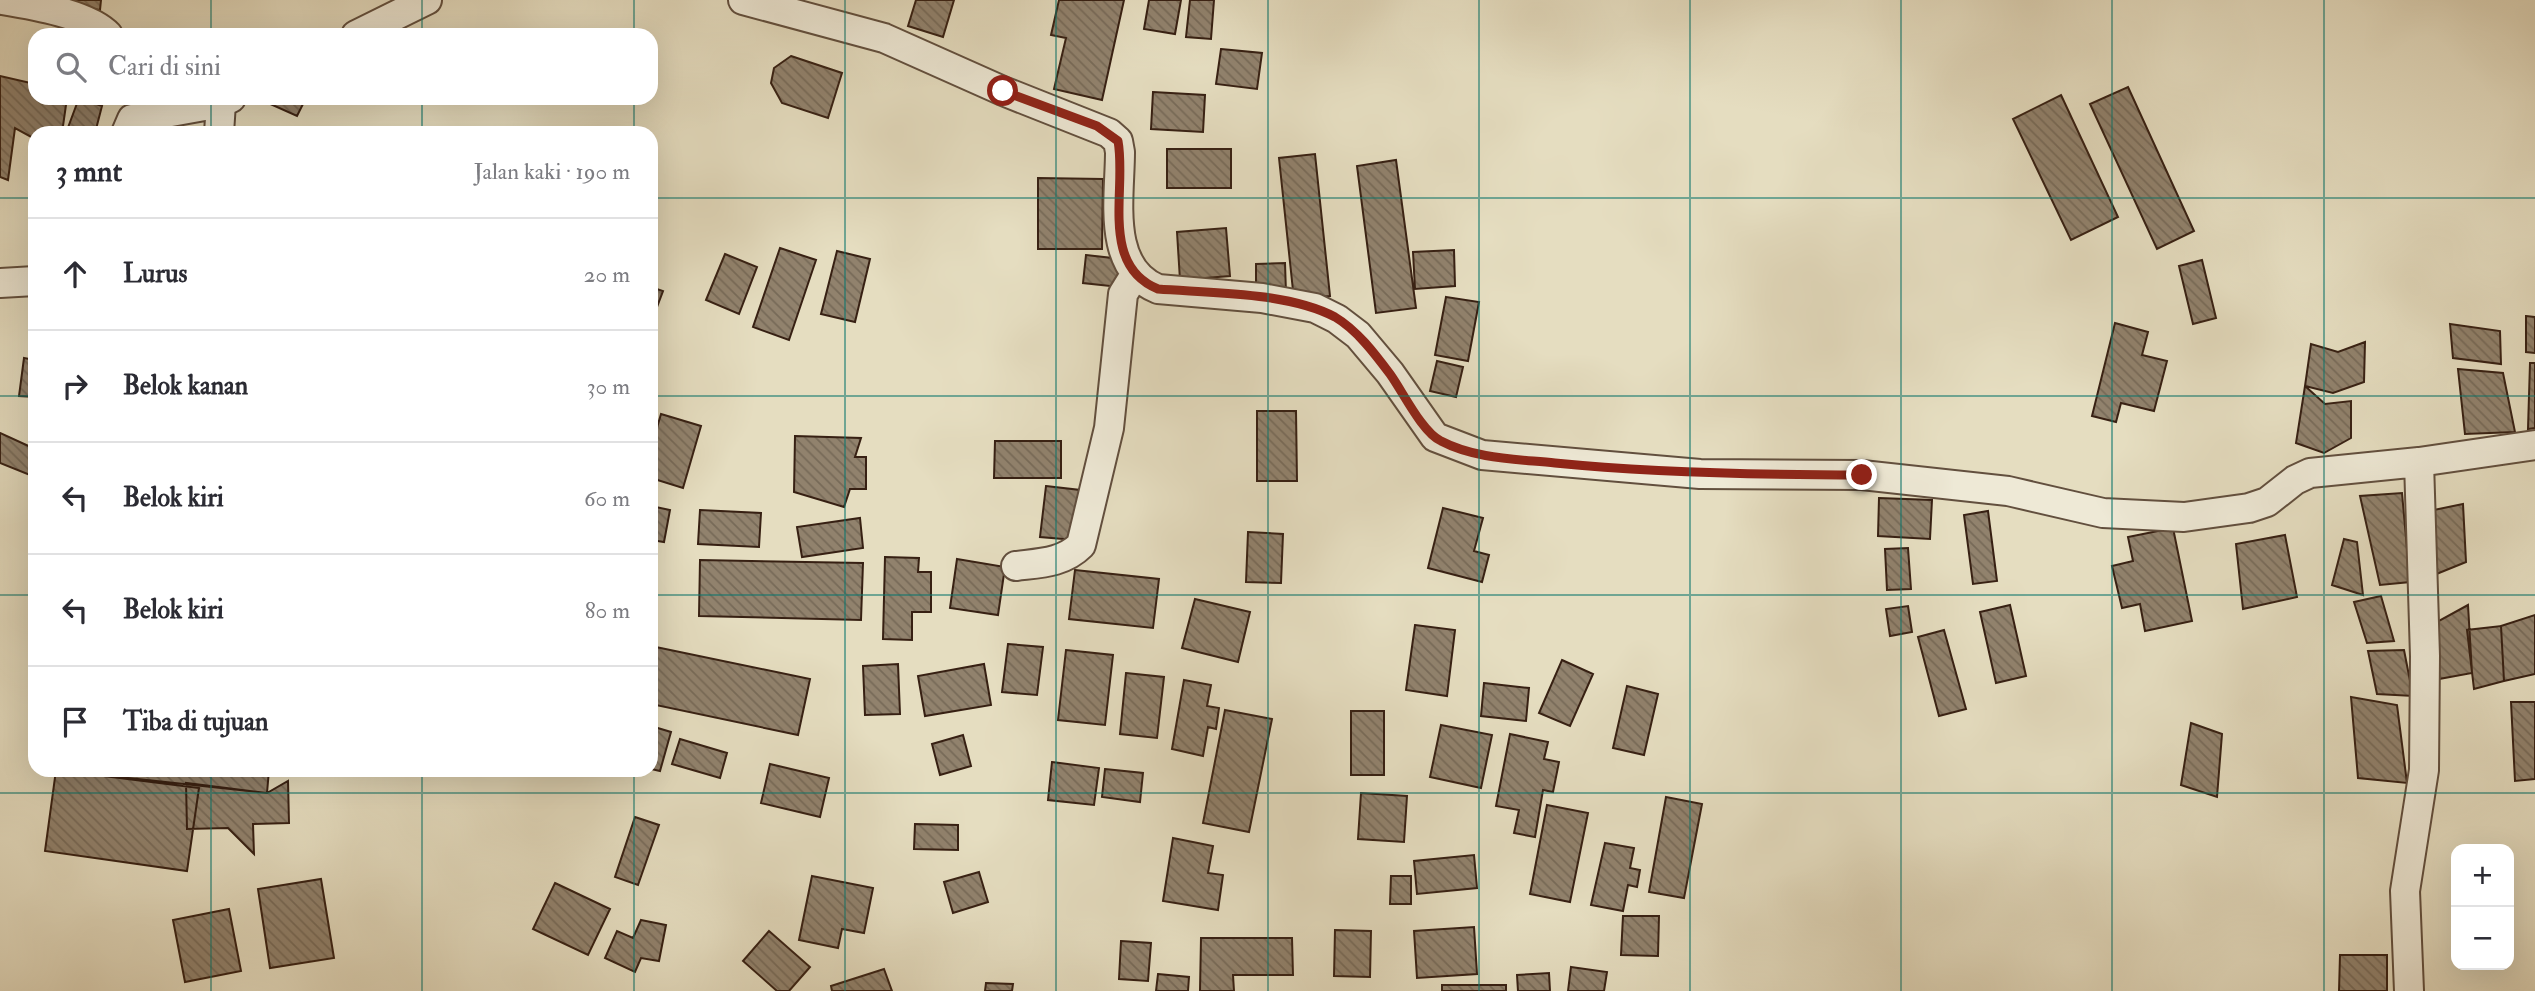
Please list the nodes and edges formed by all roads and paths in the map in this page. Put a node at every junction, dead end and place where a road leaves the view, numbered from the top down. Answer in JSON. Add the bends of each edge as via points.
{"nodes":[{"id":1,"x":2,"y":0,"type":"edge"},
{"id":2,"x":427,"y":0,"type":"edge"},
{"id":3,"x":743,"y":0,"type":"edge"},
{"id":4,"x":31,"y":2,"type":"edge"},
{"id":5,"x":102,"y":28,"type":"edge"},
{"id":6,"x":370,"y":28,"type":"edge"},
{"id":7,"x":198,"y":105,"type":"edge"},
{"id":8,"x":225,"y":105,"type":"edge"},
{"id":9,"x":130,"y":117,"type":"edge"},
{"id":10,"x":220,"y":126,"type":"edge"},
{"id":11,"x":1136,"y":273,"type":"junction"},
{"id":12,"x":28,"y":281,"type":"edge"},
{"id":13,"x":0,"y":282,"type":"edge"},
{"id":14,"x":2535,"y":445,"type":"edge"},
{"id":15,"x":2419,"y":462,"type":"junction"},
{"id":16,"x":1016,"y":566,"type":"dead end"},
{"id":17,"x":2409,"y":991,"type":"edge"}],
"edges":[{"from":1,"to":4,"type":"street"},
{"from":2,"to":6,"type":"street"},
{"from":3,"to":11,"type":"street","via":[[884,38],[1109,133],[1118,141],[1120,152],[1120,240]]},
{"from":4,"to":5,"type":"street"},
{"from":7,"to":9,"type":"street"},
{"from":8,"to":10,"type":"street"},
{"from":11,"to":15,"type":"street","via":[[1158,289],[1262,298],[1315,308],[1337,318],[1382,363],[1434,437],[1482,455],[1700,474],[1862,475],[2008,491],[2103,513],[2184,517],[2267,502],[2310,473]]},
{"from":11,"to":16,"type":"street","via":[[1123,294],[1109,428],[1081,545],[1055,561]]},
{"from":12,"to":13,"type":"street"},
{"from":14,"to":15,"type":"street"},
{"from":15,"to":17,"type":"street","via":[[2424,770],[2405,891]]}]}
